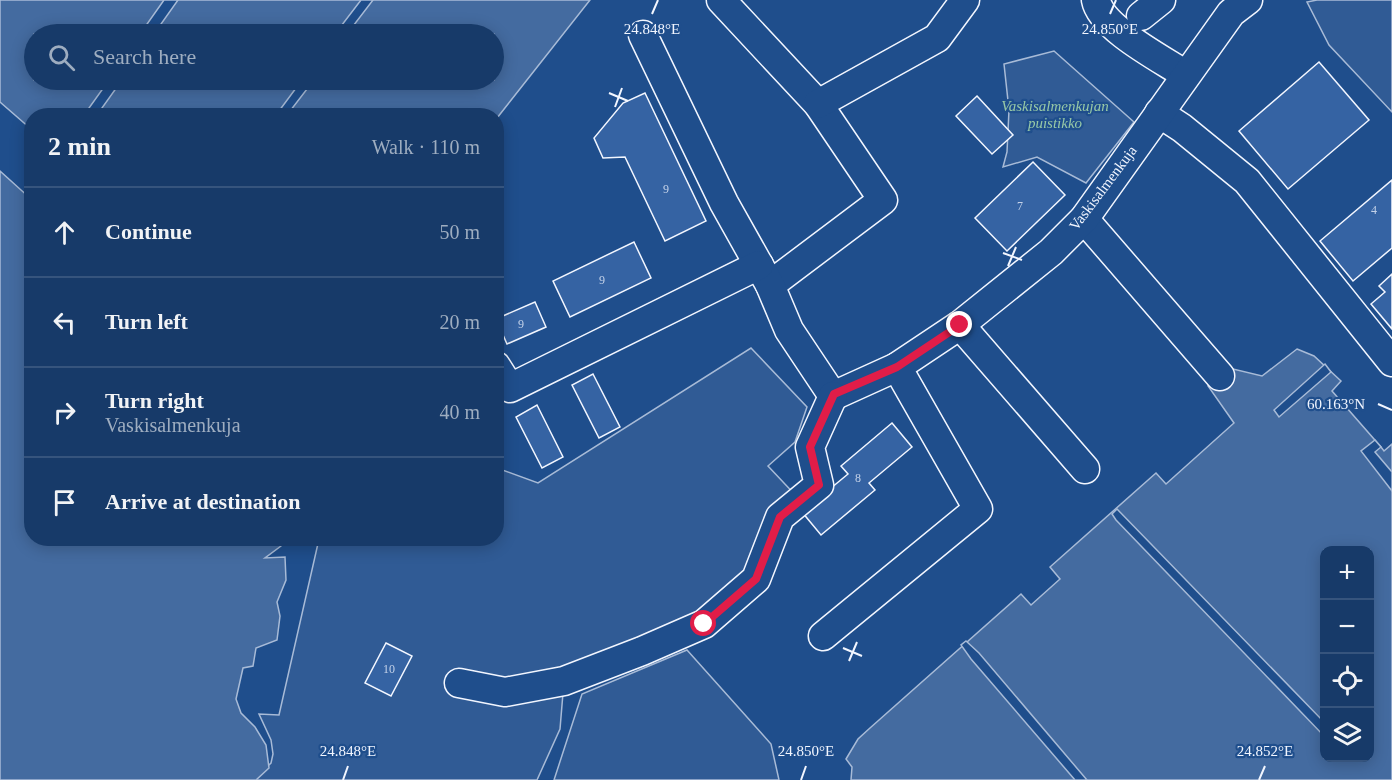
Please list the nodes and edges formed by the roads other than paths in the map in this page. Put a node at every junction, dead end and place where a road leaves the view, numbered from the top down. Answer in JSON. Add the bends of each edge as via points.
{"nodes":[{"id":1,"x":721,"y":0,"type":"edge"},
{"id":2,"x":965,"y":0,"type":"edge"},
{"id":3,"x":1096,"y":0,"type":"edge"},
{"id":4,"x":1233,"y":4,"type":"edge"},
{"id":5,"x":643,"y":35,"type":"dead end"},
{"id":6,"x":1186,"y":75,"type":"junction"},
{"id":7,"x":818,"y":104,"type":"junction"},
{"id":8,"x":1159,"y":113,"type":"junction"},
{"id":9,"x":1084,"y":219,"type":"junction"},
{"id":10,"x":764,"y":275,"type":"junction"},
{"id":11,"x":960,"y":325,"type":"junction"},
{"id":12,"x":1392,"y":362,"type":"edge"},
{"id":13,"x":897,"y":367,"type":"junction"},
{"id":14,"x":1220,"y":376,"type":"dead end"},
{"id":15,"x":504,"y":379,"type":"edge"},
{"id":16,"x":833,"y":396,"type":"junction"},
{"id":17,"x":1085,"y":469,"type":"dead end"},
{"id":18,"x":823,"y":636,"type":"dead end"},
{"id":19,"x":459,"y":683,"type":"dead end"}],
"edges":[{"from":1,"to":7,"type":"street"},
{"from":2,"to":7,"type":"street","via":[[938,38]]},
{"from":3,"to":6,"type":"street","via":[[1112,26]]},
{"from":4,"to":6,"type":"street","name":"Vaskisalmenkuja"},
{"from":5,"to":10,"type":"street","via":[[724,203]]},
{"from":6,"to":8,"type":"street","name":"Vaskisalmenkuja"},
{"from":7,"to":10,"type":"street","via":[[882,200]]},
{"from":8,"to":9,"type":"street","name":"Vaskisalmenkuja"},
{"from":8,"to":12,"type":"street","via":[[1247,181]]},
{"from":9,"to":11,"type":"street","name":"Vaskisalmenkuja","via":[[1051,252]]},
{"from":9,"to":14,"type":"street"},
{"from":10,"to":15,"type":"street","via":[[510,388]]},
{"from":10,"to":16,"type":"street","via":[[789,330]]},
{"from":11,"to":13,"type":"street","name":"Vaskisalmenkuja"},
{"from":11,"to":17,"type":"street"},
{"from":13,"to":16,"type":"street","name":"Vaskisalmenkuja"},
{"from":13,"to":18,"type":"street","via":[[978,509]]},
{"from":16,"to":19,"type":"street","via":[[810,447],[819,485],[780,517],[756,579],[704,624],[564,681],[505,692]]}]}
